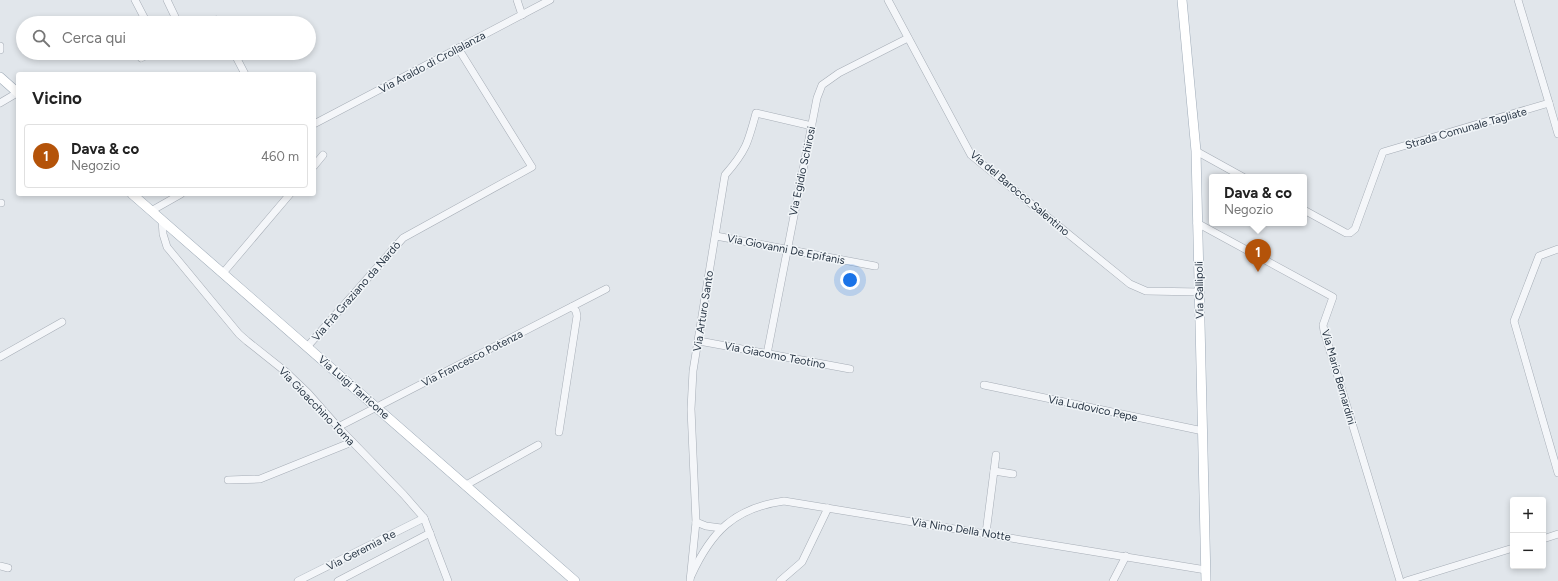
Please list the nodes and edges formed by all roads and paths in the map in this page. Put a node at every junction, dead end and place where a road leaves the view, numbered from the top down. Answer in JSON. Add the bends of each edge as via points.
{"nodes":[{"id":1,"x":135,"y":0,"type":"edge"},
{"id":2,"x":167,"y":0,"type":"edge"},
{"id":3,"x":517,"y":0,"type":"edge"},
{"id":4,"x":550,"y":0,"type":"edge"},
{"id":5,"x":888,"y":0,"type":"edge"},
{"id":6,"x":1182,"y":0,"type":"edge"},
{"id":7,"x":1518,"y":0,"type":"edge"},
{"id":8,"x":522,"y":15,"type":"junction"},
{"id":9,"x":143,"y":16,"type":"edge"},
{"id":10,"x":175,"y":16,"type":"edge"},
{"id":11,"x":908,"y":38,"type":"junction"},
{"id":12,"x":0,"y":46,"type":"edge"},
{"id":13,"x":458,"y":48,"type":"junction"},
{"id":14,"x":0,"y":50,"type":"edge"},
{"id":15,"x":238,"y":60,"type":"edge"},
{"id":16,"x":245,"y":72,"type":"edge"},
{"id":17,"x":0,"y":77,"type":"edge"},
{"id":18,"x":16,"y":91,"type":"edge"},
{"id":19,"x":16,"y":94,"type":"edge"},
{"id":20,"x":0,"y":103,"type":"edge"},
{"id":21,"x":1549,"y":104,"type":"junction"},
{"id":22,"x":316,"y":123,"type":"edge"},
{"id":23,"x":812,"y":126,"type":"junction"},
{"id":24,"x":1558,"y":134,"type":"edge"},
{"id":25,"x":1196,"y":152,"type":"junction"},
{"id":26,"x":324,"y":154,"type":"dead end"},
{"id":27,"x":316,"y":164,"type":"edge"},
{"id":28,"x":1237,"y":174,"type":"edge"},
{"id":29,"x":134,"y":196,"type":"edge"},
{"id":30,"x":176,"y":196,"type":"edge"},
{"id":31,"x":288,"y":196,"type":"edge"},
{"id":32,"x":151,"y":210,"type":"junction"},
{"id":33,"x":1307,"y":212,"type":"edge"},
{"id":34,"x":162,"y":220,"type":"junction"},
{"id":35,"x":1198,"y":223,"type":"junction"},
{"id":36,"x":718,"y":236,"type":"junction"},
{"id":37,"x":786,"y":249,"type":"junction"},
{"id":38,"x":1558,"y":249,"type":"edge"},
{"id":39,"x":875,"y":266,"type":"dead end"},
{"id":40,"x":223,"y":272,"type":"junction"},
{"id":41,"x":606,"y":289,"type":"dead end"},
{"id":42,"x":1200,"y":292,"type":"junction"},
{"id":43,"x":572,"y":307,"type":"junction"},
{"id":44,"x":62,"y":322,"type":"dead end"},
{"id":45,"x":699,"y":341,"type":"junction"},
{"id":46,"x":307,"y":347,"type":"junction"},
{"id":47,"x":767,"y":354,"type":"junction"},
{"id":48,"x":0,"y":357,"type":"edge"},
{"id":49,"x":850,"y":369,"type":"dead end"},
{"id":50,"x":984,"y":385,"type":"dead end"},
{"id":51,"x":377,"y":408,"type":"junction"},
{"id":52,"x":338,"y":427,"type":"junction"},
{"id":53,"x":1203,"y":431,"type":"junction"},
{"id":54,"x":559,"y":432,"type":"dead end"},
{"id":55,"x":352,"y":442,"type":"junction"},
{"id":56,"x":538,"y":445,"type":"dead end"},
{"id":57,"x":996,"y":455,"type":"dead end"},
{"id":58,"x":994,"y":471,"type":"junction"},
{"id":59,"x":1558,"y":473,"type":"edge"},
{"id":60,"x":1014,"y":474,"type":"dead end"},
{"id":61,"x":228,"y":480,"type":"dead end"},
{"id":62,"x":466,"y":485,"type":"junction"},
{"id":63,"x":828,"y":508,"type":"junction"},
{"id":64,"x":424,"y":518,"type":"junction"},
{"id":65,"x":696,"y":522,"type":"junction"},
{"id":66,"x":721,"y":528,"type":"junction"},
{"id":67,"x":430,"y":533,"type":"junction"},
{"id":68,"x":986,"y":533,"type":"junction"},
{"id":69,"x":1558,"y":534,"type":"edge"},
{"id":70,"x":1546,"y":538,"type":"edge"},
{"id":71,"x":1510,"y":549,"type":"edge"},
{"id":72,"x":1126,"y":556,"type":"junction"},
{"id":73,"x":0,"y":566,"type":"edge"},
{"id":74,"x":8,"y":568,"type":"dead end"},
{"id":75,"x":1206,"y":570,"type":"junction"},
{"id":76,"x":691,"y":578,"type":"edge"},
{"id":77,"x":298,"y":581,"type":"edge"},
{"id":78,"x":338,"y":581,"type":"edge"},
{"id":79,"x":448,"y":581,"type":"edge"},
{"id":80,"x":575,"y":581,"type":"edge"},
{"id":81,"x":780,"y":581,"type":"edge"},
{"id":82,"x":1113,"y":581,"type":"edge"},
{"id":83,"x":1206,"y":581,"type":"edge"},
{"id":84,"x":1400,"y":581,"type":"edge"},
{"id":85,"x":1406,"y":581,"type":"edge"}],
"edges":[{"from":1,"to":9,"type":"street"},
{"from":2,"to":10,"type":"street"},
{"from":3,"to":8,"type":"street"},
{"from":4,"to":8,"type":"street","name":"Via Araldo di Crollalanza"},
{"from":5,"to":11,"type":"street","name":"Via del Barocco Salentino"},
{"from":6,"to":25,"type":"main road","name":"Via Gallipoli"},
{"from":7,"to":21,"type":"street"},
{"from":8,"to":13,"type":"street","name":"Via Araldo di Crollalanza"},
{"from":11,"to":23,"type":"street","name":"Via Egidio Schirosi","via":[[839,73],[822,85]]},
{"from":11,"to":42,"type":"street","name":"Via del Barocco Salentino","via":[[971,155],[1130,284],[1146,291]]},
{"from":12,"to":14,"type":"street"},
{"from":13,"to":22,"type":"street","name":"Via Araldo di Crollalanza"},
{"from":13,"to":46,"type":"street","name":"Via Frà Graziano da Nardò","via":[[532,167],[403,238]]},
{"from":15,"to":16,"type":"street"},
{"from":17,"to":18,"type":"main road"},
{"from":19,"to":20,"type":"street"},
{"from":21,"to":24,"type":"street"},
{"from":21,"to":33,"type":"street","name":"Strada Comunale Tagliate","via":[[1383,152],[1352,232],[1346,233]]},
{"from":23,"to":36,"type":"street","name":"Via Arturo Santo","via":[[756,113],[748,144],[741,157],[725,175]]},
{"from":23,"to":37,"type":"street","name":"Via Egidio Schirosi"},
{"from":25,"to":28,"type":"street"},
{"from":25,"to":35,"type":"main road","name":"Via Gallipoli"},
{"from":26,"to":27,"type":"street"},
{"from":29,"to":32,"type":"main road","name":"Via Luigi Tarricone"},
{"from":30,"to":32,"type":"street"},
{"from":31,"to":40,"type":"street"},
{"from":32,"to":34,"type":"main road","name":"Via Luigi Tarricone"},
{"from":34,"to":40,"type":"main road","name":"Via Luigi Tarricone"},
{"from":34,"to":52,"type":"street","name":"Via Gioacchino Toma","via":[[167,247],[239,334],[308,392]]},
{"from":35,"to":42,"type":"main road","name":"Via Gallipoli"},
{"from":35,"to":84,"type":"street","name":"Via Mario Bernardini","via":[[1333,297],[1323,324],[1324,331]]},
{"from":36,"to":37,"type":"street","name":"Via Giovanni De Epifanis"},
{"from":36,"to":45,"type":"street","name":"Via Arturo Santo"},
{"from":37,"to":39,"type":"street","name":"Via Giovanni De Epifanis"},
{"from":37,"to":47,"type":"street","name":"Via Egidio Schirosi"},
{"from":38,"to":59,"type":"street","via":[[1540,256],[1514,321]]},
{"from":40,"to":46,"type":"main road","name":"Via Luigi Tarricone"},
{"from":41,"to":43,"type":"street","name":"Via Francesco Potenza"},
{"from":42,"to":53,"type":"main road","name":"Via Gallipoli"},
{"from":43,"to":51,"type":"street","name":"Via Francesco Potenza"},
{"from":43,"to":54,"type":"street","via":[[577,316]]},
{"from":44,"to":48,"type":"street"},
{"from":45,"to":47,"type":"street","name":"Via Giacomo Teotino"},
{"from":45,"to":65,"type":"street","name":"Via Arturo Santo","via":[[693,371],[691,409]]},
{"from":46,"to":51,"type":"main road","name":"Via Luigi Tarricone"},
{"from":47,"to":49,"type":"street","name":"Via Giacomo Teotino"},
{"from":50,"to":53,"type":"street","name":"Via Ludovico Pepe"},
{"from":51,"to":52,"type":"street","name":"Via Francesco Potenza"},
{"from":51,"to":62,"type":"main road","name":"Via Luigi Tarricone"},
{"from":52,"to":55,"type":"street","name":"Via Gioacchino Toma"},
{"from":53,"to":75,"type":"main road","name":"Via Gallipoli"},
{"from":55,"to":61,"type":"street","via":[[260,479]]},
{"from":55,"to":64,"type":"street","name":"Via Gioacchino Toma"},
{"from":56,"to":62,"type":"street"},
{"from":57,"to":58,"type":"street"},
{"from":58,"to":60,"type":"street"},
{"from":58,"to":68,"type":"street"},
{"from":62,"to":80,"type":"main road","name":"Via Luigi Tarricone"},
{"from":63,"to":66,"type":"street","name":"Via Nino Della Notte","via":[[784,501],[743,514]]},
{"from":63,"to":68,"type":"street","name":"Via Nino Della Notte"},
{"from":63,"to":81,"type":"street","via":[[802,562]]},
{"from":64,"to":67,"type":"street","name":"Via Gioacchino Toma"},
{"from":64,"to":77,"type":"street","name":"Via Geremia Re"},
{"from":65,"to":66,"type":"street"},
{"from":65,"to":76,"type":"street","name":"Via Arturo Santo"},
{"from":66,"to":76,"type":"street","name":"Via Arturo Santo","via":[[709,542]]},
{"from":67,"to":78,"type":"street"},
{"from":67,"to":79,"type":"street","name":"Via Gioacchino Toma"},
{"from":68,"to":72,"type":"street","name":"Via Nino Della Notte"},
{"from":69,"to":70,"type":"street"},
{"from":71,"to":85,"type":"street"},
{"from":72,"to":75,"type":"street","name":"Via Nino Della Notte"},
{"from":72,"to":82,"type":"street"},
{"from":73,"to":74,"type":"street"},
{"from":75,"to":83,"type":"main road","name":"Via Gallipoli"}]}
